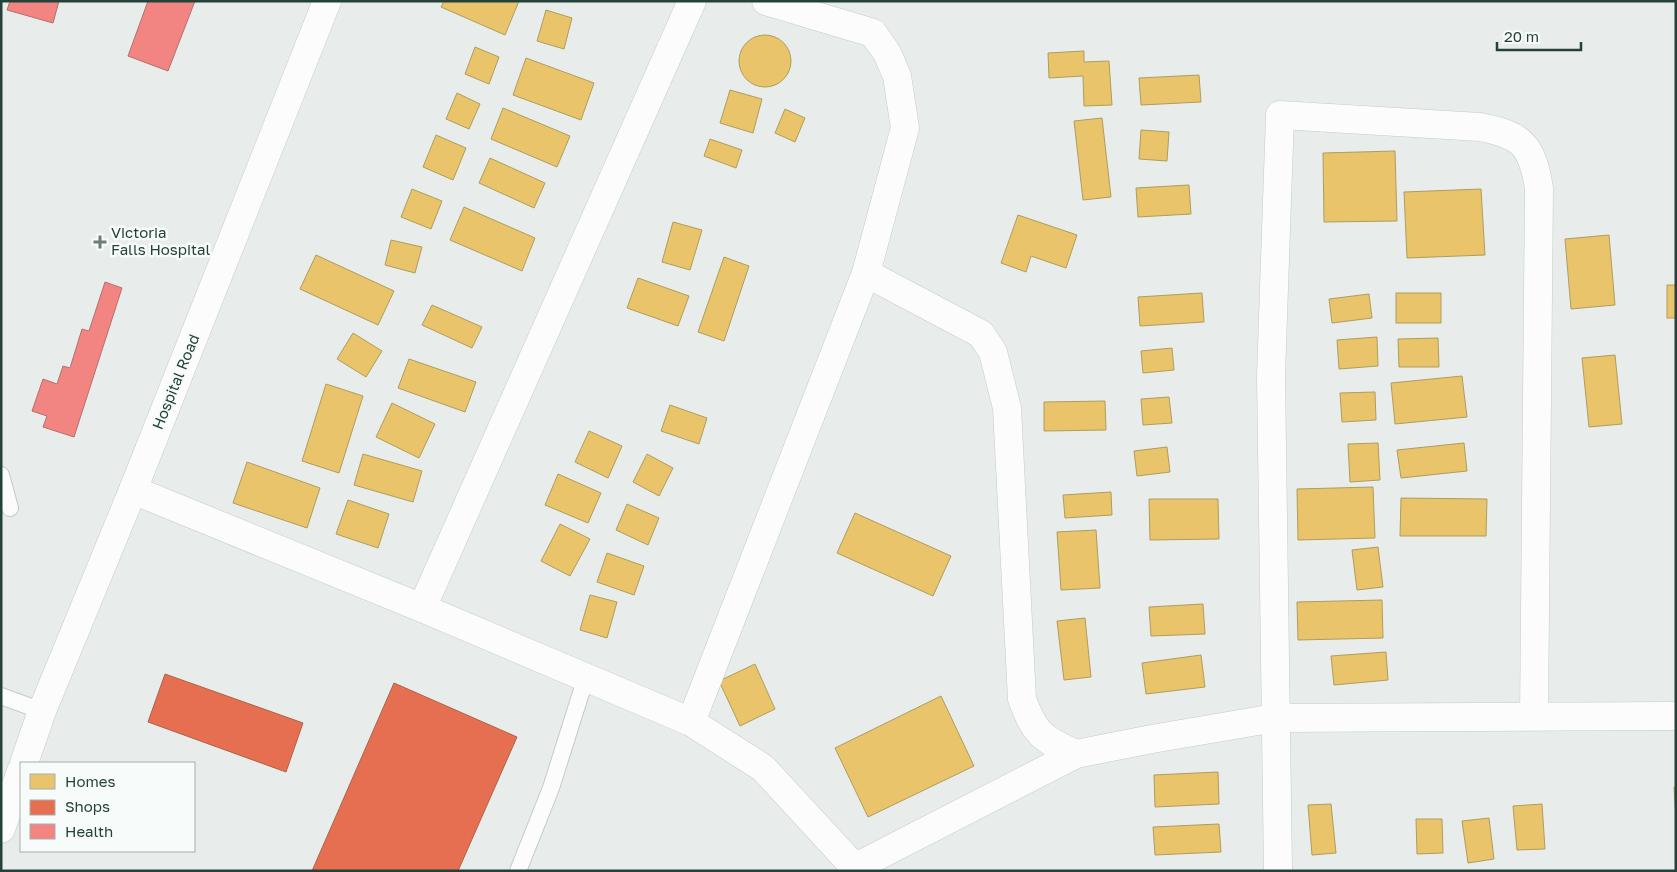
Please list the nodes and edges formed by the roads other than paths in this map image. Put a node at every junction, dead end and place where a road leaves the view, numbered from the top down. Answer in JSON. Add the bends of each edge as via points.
{"nodes":[{"id":1,"x":327,"y":1,"type":"edge"},
{"id":2,"x":692,"y":1,"type":"edge"},
{"id":3,"x":766,"y":1,"type":"edge"},
{"id":4,"x":866,"y":273,"type":"junction"},
{"id":5,"x":1,"y":475,"type":"edge"},
{"id":6,"x":133,"y":490,"type":"junction"},
{"id":7,"x":10,"y":508,"type":"dead end"},
{"id":8,"x":422,"y":608,"type":"junction"},
{"id":9,"x":586,"y":678,"type":"junction"},
{"id":10,"x":1,"y":696,"type":"edge"},
{"id":11,"x":42,"y":711,"type":"junction"},
{"id":12,"x":1534,"y":716,"type":"junction"},
{"id":13,"x":1676,"y":716,"type":"edge"},
{"id":14,"x":1276,"y":718,"type":"junction"},
{"id":15,"x":691,"y":722,"type":"junction"},
{"id":16,"x":1076,"y":754,"type":"junction"},
{"id":17,"x":24,"y":762,"type":"edge"},
{"id":18,"x":20,"y":774,"type":"edge"},
{"id":19,"x":1,"y":829,"type":"edge"},
{"id":20,"x":857,"y":869,"type":"edge"},
{"id":21,"x":518,"y":871,"type":"edge"},
{"id":22,"x":1278,"y":871,"type":"edge"}],
"edges":[{"from":1,"to":6,"type":"street","name":"Hospital Road"},
{"from":2,"to":8,"type":"street"},
{"from":3,"to":4,"type":"street","via":[[873,33],[897,76],[905,128]]},
{"from":4,"to":15,"type":"street"},
{"from":4,"to":16,"type":"street","via":[[981,334],[993,352],[1007,408],[1022,699],[1030,722],[1047,742]]},
{"from":5,"to":7,"type":"lane"},
{"from":6,"to":8,"type":"street"},
{"from":6,"to":11,"type":"street","name":"Hospital Road"},
{"from":8,"to":9,"type":"street"},
{"from":9,"to":15,"type":"street"},
{"from":9,"to":21,"type":"lane","via":[[551,788]]},
{"from":10,"to":11,"type":"lane"},
{"from":11,"to":17,"type":"street","name":"Hospital Road"},
{"from":12,"to":13,"type":"street"},
{"from":12,"to":14,"type":"street"},
{"from":12,"to":14,"type":"street","via":[[1539,188],[1536,167],[1524,144],[1504,131],[1480,126],[1280,115],[1271,376]]},
{"from":14,"to":16,"type":"street"},
{"from":14,"to":22,"type":"street"},
{"from":15,"to":20,"type":"street","via":[[763,768]]},
{"from":16,"to":20,"type":"street"},
{"from":18,"to":19,"type":"street"}]}
